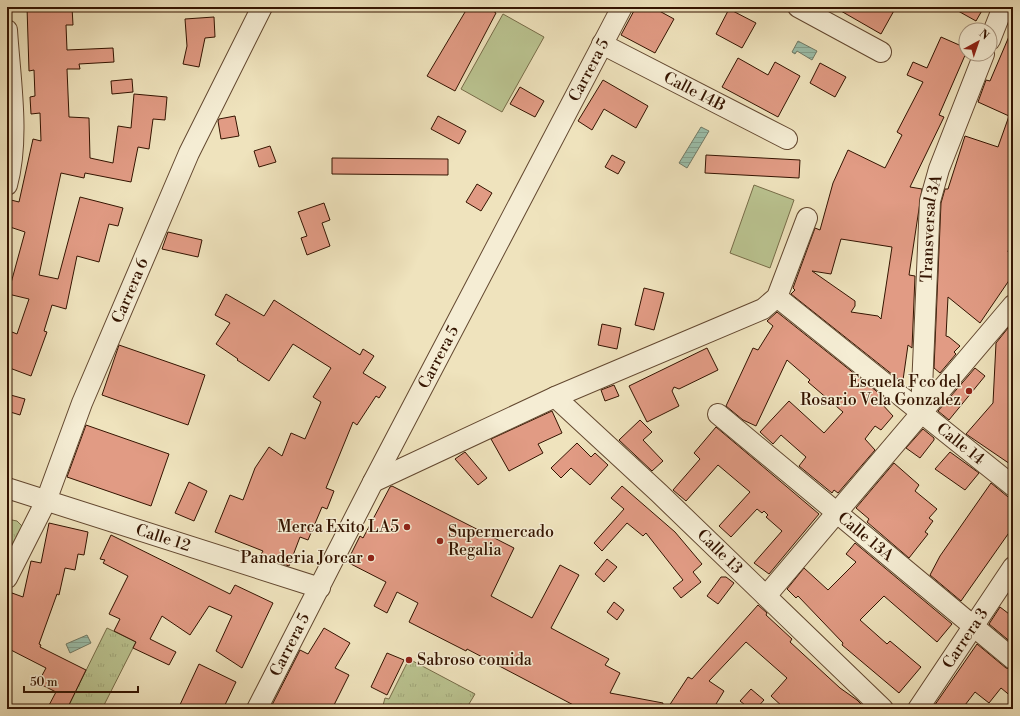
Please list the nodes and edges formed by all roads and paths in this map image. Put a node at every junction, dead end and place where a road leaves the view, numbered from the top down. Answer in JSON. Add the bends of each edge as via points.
{"nodes":[{"id":1,"x":262,"y":7,"type":"edge"},
{"id":2,"x":622,"y":7,"type":"edge"},
{"id":3,"x":798,"y":7,"type":"edge"},
{"id":4,"x":1003,"y":7,"type":"edge"},
{"id":5,"x":997,"y":22,"type":"edge"},
{"id":6,"x":7,"y":30,"type":"edge"},
{"id":7,"x":602,"y":44,"type":"junction"},
{"id":8,"x":881,"y":52,"type":"dead end"},
{"id":9,"x":981,"y":62,"type":"edge"},
{"id":10,"x":786,"y":139,"type":"dead end"},
{"id":11,"x":7,"y":185,"type":"edge"},
{"id":12,"x":808,"y":218,"type":"dead end"},
{"id":13,"x":777,"y":297,"type":"junction"},
{"id":14,"x":1013,"y":305,"type":"edge"},
{"id":15,"x":555,"y":397,"type":"junction"},
{"id":16,"x":921,"y":412,"type":"junction"},
{"id":17,"x":718,"y":414,"type":"dead end"},
{"id":18,"x":372,"y":482,"type":"junction"},
{"id":19,"x":1013,"y":486,"type":"edge"},
{"id":20,"x":9,"y":494,"type":"edge"},
{"id":21,"x":46,"y":501,"type":"junction"},
{"id":22,"x":836,"y":512,"type":"junction"},
{"id":23,"x":1013,"y":567,"type":"edge"},
{"id":24,"x":7,"y":578,"type":"edge"},
{"id":25,"x":320,"y":588,"type":"junction"},
{"id":26,"x":766,"y":596,"type":"junction"},
{"id":27,"x":974,"y":626,"type":"junction"},
{"id":28,"x":1013,"y":659,"type":"edge"},
{"id":29,"x":257,"y":709,"type":"edge"},
{"id":30,"x":883,"y":709,"type":"edge"},
{"id":31,"x":918,"y":709,"type":"edge"}],
"edges":[{"from":1,"to":21,"type":"street","name":"Carrera 6","via":[[189,153],[82,403]]},
{"from":2,"to":7,"type":"street","name":"Carrera 5"},
{"from":3,"to":8,"type":"street"},
{"from":4,"to":5,"type":"street"},
{"from":6,"to":11,"type":"street","via":[[12,148]]},
{"from":7,"to":10,"type":"street","name":"Calle 14B"},
{"from":7,"to":18,"type":"street","name":"Carrera 5"},
{"from":9,"to":16,"type":"street","name":"Transversal 3A","via":[[939,169],[930,201]]},
{"from":12,"to":13,"type":"street"},
{"from":13,"to":15,"type":"street","via":[[762,309]]},
{"from":13,"to":16,"type":"street","name":"Calle 14"},
{"from":14,"to":16,"type":"street"},
{"from":15,"to":18,"type":"street"},
{"from":15,"to":26,"type":"street","name":"Calle 13"},
{"from":16,"to":19,"type":"street","name":"Calle 14"},
{"from":16,"to":22,"type":"street"},
{"from":17,"to":22,"type":"street","name":"Calle 13A"},
{"from":18,"to":25,"type":"street","name":"Carrera 5"},
{"from":20,"to":21,"type":"street","name":"Calle 12"},
{"from":21,"to":24,"type":"street","name":"Carrera 6"},
{"from":21,"to":25,"type":"street","name":"Calle 12"},
{"from":22,"to":26,"type":"street"},
{"from":22,"to":27,"type":"street","name":"Calle 13A"},
{"from":23,"to":27,"type":"street","name":"Carrera 3"},
{"from":25,"to":29,"type":"street","name":"Carrera 5"},
{"from":26,"to":30,"type":"street","name":"Calle 13"},
{"from":27,"to":28,"type":"street","name":"Calle 13A"},
{"from":27,"to":31,"type":"street","name":"Carrera 3"}]}
